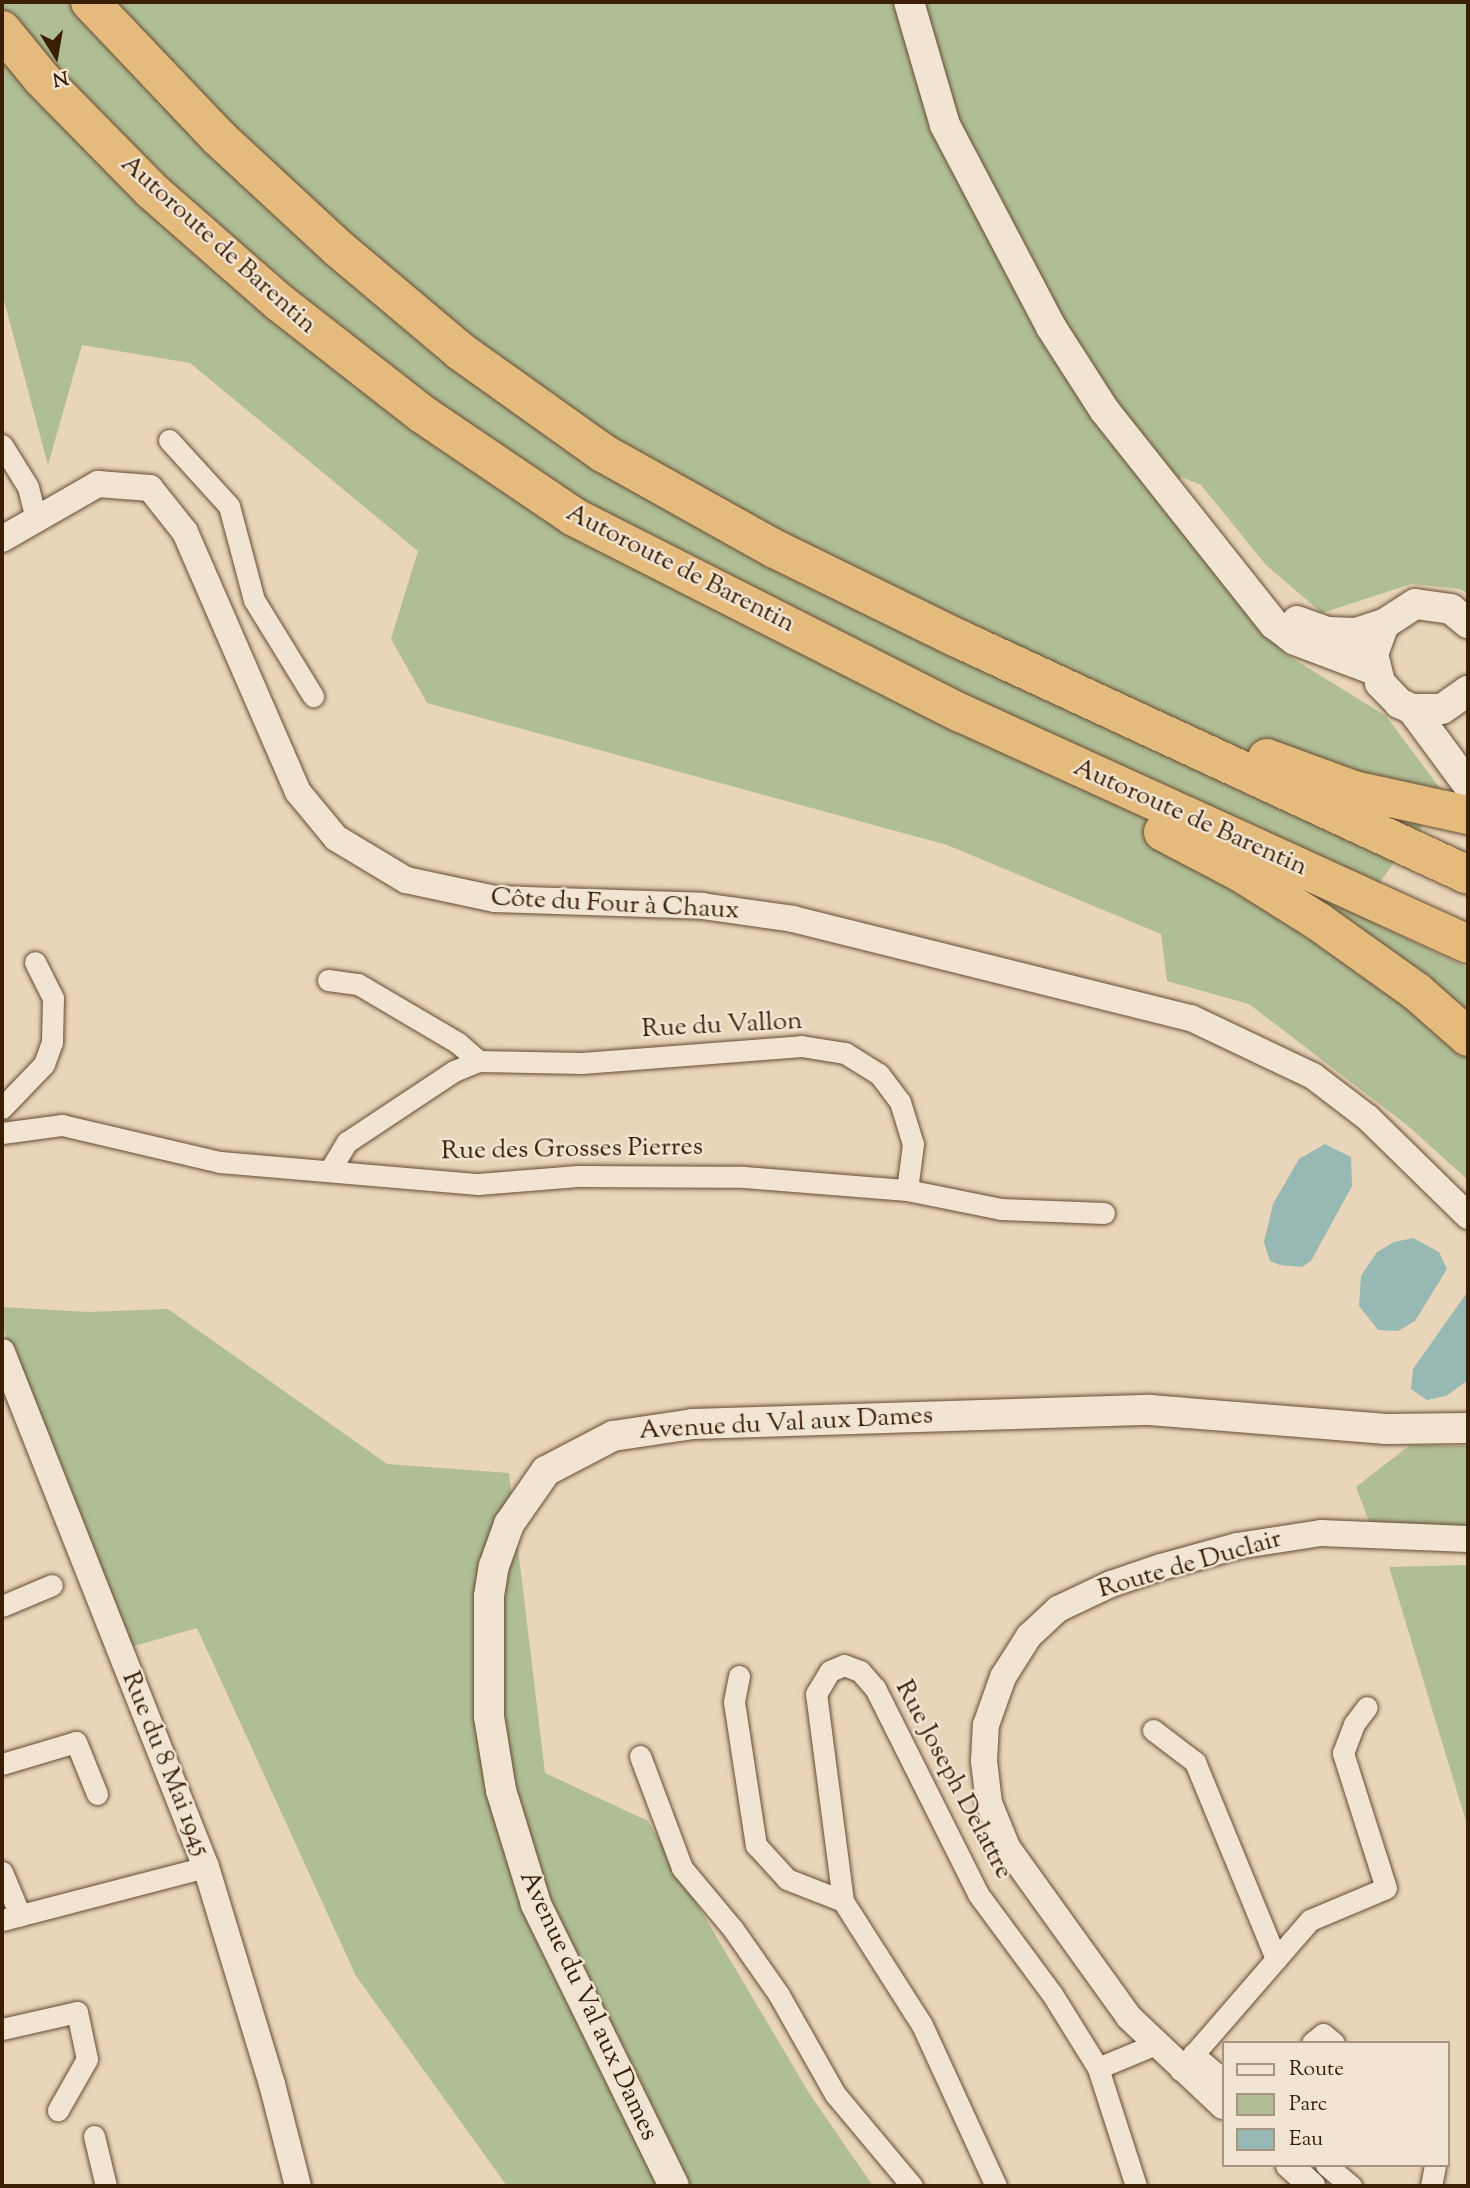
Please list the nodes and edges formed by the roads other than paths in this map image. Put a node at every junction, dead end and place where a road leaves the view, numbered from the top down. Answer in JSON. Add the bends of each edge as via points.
{"nodes":[{"id":1,"x":90,"y":2,"type":"edge"},
{"id":2,"x":909,"y":2,"type":"edge"},
{"id":3,"x":2,"y":30,"type":"edge"},
{"id":4,"x":169,"y":440,"type":"dead end"},
{"id":5,"x":2,"y":445,"type":"edge"},
{"id":6,"x":40,"y":518,"type":"junction"},
{"id":7,"x":2,"y":539,"type":"edge"},
{"id":8,"x":1248,"y":587,"type":"junction"},
{"id":9,"x":254,"y":600,"type":"junction"},
{"id":10,"x":221,"y":611,"type":"junction"},
{"id":11,"x":1468,"y":623,"type":"edge"},
{"id":12,"x":1384,"y":624,"type":"junction"},
{"id":13,"x":1374,"y":670,"type":"junction"},
{"id":14,"x":313,"y":696,"type":"dead end"},
{"id":15,"x":1462,"y":697,"type":"edge"},
{"id":16,"x":1412,"y":709,"type":"junction"},
{"id":17,"x":961,"y":713,"type":"junction"},
{"id":18,"x":1130,"y":720,"type":"junction"},
{"id":19,"x":1465,"y":771,"type":"edge"},
{"id":20,"x":1468,"y":815,"type":"edge"},
{"id":21,"x":1468,"y":875,"type":"edge"},
{"id":22,"x":1468,"y":944,"type":"edge"},
{"id":23,"x":35,"y":962,"type":"dead end"},
{"id":24,"x":328,"y":980,"type":"dead end"},
{"id":25,"x":1468,"y":1037,"type":"edge"},
{"id":26,"x":478,"y":1061,"type":"junction"},
{"id":27,"x":2,"y":1108,"type":"edge"},
{"id":28,"x":2,"y":1133,"type":"edge"},
{"id":29,"x":330,"y":1170,"type":"junction"},
{"id":30,"x":907,"y":1190,"type":"junction"},
{"id":31,"x":1104,"y":1213,"type":"dead end"},
{"id":32,"x":1468,"y":1216,"type":"edge"},
{"id":33,"x":2,"y":1352,"type":"edge"},
{"id":34,"x":1468,"y":1428,"type":"edge"},
{"id":35,"x":1468,"y":1539,"type":"edge"},
{"id":36,"x":52,"y":1585,"type":"dead end"},
{"id":37,"x":2,"y":1606,"type":"edge"},
{"id":38,"x":739,"y":1676,"type":"dead end"},
{"id":39,"x":1367,"y":1707,"type":"dead end"},
{"id":40,"x":1153,"y":1730,"type":"dead end"},
{"id":41,"x":640,"y":1756,"type":"dead end"},
{"id":42,"x":2,"y":1764,"type":"edge"},
{"id":43,"x":97,"y":1794,"type":"dead end"},
{"id":44,"x":206,"y":1867,"type":"junction"},
{"id":45,"x":2,"y":1872,"type":"edge"},
{"id":46,"x":844,"y":1901,"type":"junction"},
{"id":47,"x":11,"y":1918,"type":"edge"},
{"id":48,"x":1276,"y":1959,"type":"junction"},
{"id":49,"x":2,"y":2029,"type":"edge"},
{"id":50,"x":1314,"y":2041,"type":"edge"},
{"id":51,"x":1332,"y":2041,"type":"edge"},
{"id":52,"x":1156,"y":2044,"type":"junction"},
{"id":53,"x":1187,"y":2062,"type":"junction"},
{"id":54,"x":1098,"y":2068,"type":"junction"},
{"id":55,"x":1222,"y":2079,"type":"edge"},
{"id":56,"x":1222,"y":2105,"type":"edge"},
{"id":57,"x":58,"y":2110,"type":"dead end"},
{"id":58,"x":94,"y":2136,"type":"dead end"},
{"id":59,"x":1291,"y":2167,"type":"edge"},
{"id":60,"x":1328,"y":2167,"type":"edge"},
{"id":61,"x":1435,"y":2167,"type":"edge"},
{"id":62,"x":106,"y":2186,"type":"edge"},
{"id":63,"x":298,"y":2186,"type":"edge"},
{"id":64,"x":674,"y":2186,"type":"edge"},
{"id":65,"x":912,"y":2186,"type":"edge"},
{"id":66,"x":996,"y":2186,"type":"edge"},
{"id":67,"x":1136,"y":2186,"type":"edge"},
{"id":68,"x":1312,"y":2186,"type":"edge"},
{"id":69,"x":1351,"y":2186,"type":"edge"},
{"id":70,"x":1431,"y":2186,"type":"edge"}],
"edges":[{"from":1,"to":18,"type":"highway","via":[[218,137],[339,248],[460,351],[603,453],[775,549]]},
{"from":2,"to":8,"type":"main road","via":[[945,125],[1051,327],[1105,411]]},
{"from":3,"to":17,"type":"highway","name":"Autoroute de Barentin","via":[[42,79],[152,191],[280,303],[422,414],[574,517]]},
{"from":4,"to":9,"type":"street","via":[[229,506]]},
{"from":5,"to":6,"type":"street","via":[[28,487]]},
{"from":6,"to":7,"type":"street"},
{"from":6,"to":10,"type":"street","name":"Côte du Four à Chaux","via":[[98,484],[150,488],[185,532]]},
{"from":8,"to":12,"type":"main road","via":[[1304,625],[1327,632],[1356,633]]},
{"from":8,"to":13,"type":"main road","via":[[1274,624],[1295,640]]},
{"from":9,"to":10,"type":"street"},
{"from":9,"to":14,"type":"street"},
{"from":10,"to":32,"type":"street","name":"Côte du Four à Chaux","via":[[298,792],[336,838],[406,880],[495,899],[702,906],[793,919],[1191,1018],[1313,1076],[1368,1118]]},
{"from":11,"to":12,"type":"main road","via":[[1451,609],[1433,603],[1415,604]]},
{"from":12,"to":13,"type":"main road","via":[[1376,638]]},
{"from":13,"to":16,"type":"main road","via":[[1388,694]]},
{"from":15,"to":16,"type":"main road","via":[[1442,709]]},
{"from":15,"to":19,"type":"main road","via":[[1456,746]]},
{"from":16,"to":19,"type":"main road"},
{"from":17,"to":22,"type":"highway","name":"Autoroute de Barentin"},
{"from":17,"to":25,"type":"highway","via":[[1319,922],[1416,992]]},
{"from":18,"to":20,"type":"highway","via":[[1245,750],[1354,790]]},
{"from":18,"to":21,"type":"highway"},
{"from":23,"to":27,"type":"street","via":[[53,998],[52,1042],[44,1064]]},
{"from":24,"to":26,"type":"street","via":[[358,984],[458,1043]]},
{"from":26,"to":29,"type":"street","name":"Rue du Vallon","via":[[454,1071],[347,1142]]},
{"from":26,"to":30,"type":"street","name":"Rue du Vallon","via":[[582,1063],[801,1045],[845,1053],[879,1074],[900,1102],[913,1144]]},
{"from":28,"to":29,"type":"street","name":"Rue des Grosses Pierres","via":[[62,1125],[114,1135],[176,1155]]},
{"from":29,"to":30,"type":"street","name":"Rue des Grosses Pierres","via":[[478,1184],[578,1176],[744,1177]]},
{"from":30,"to":31,"type":"street","name":"Rue des Grosses Pierres","via":[[1001,1209]]},
{"from":33,"to":44,"type":"street","name":"Rue du 8 Mai 1945"},
{"from":34,"to":64,"type":"main road","name":"Avenue du Val aux Dames","via":[[1386,1429],[1150,1410],[693,1424],[613,1436],[546,1471],[518,1506],[494,1566],[487,1662],[494,1753],[531,1891]]},
{"from":35,"to":52,"type":"street","name":"Route de Duclair","via":[[1344,1531],[1237,1546],[1078,1597],[1039,1625],[1017,1651],[986,1725],[989,1802],[1020,1868],[1129,2017]]},
{"from":36,"to":37,"type":"street"},
{"from":38,"to":46,"type":"street","via":[[734,1702],[756,1845],[787,1879]]},
{"from":39,"to":48,"type":"street","via":[[1354,1724],[1343,1753],[1386,1888],[1310,1920]]},
{"from":40,"to":48,"type":"street","via":[[1195,1762]]},
{"from":41,"to":65,"type":"street","via":[[682,1868],[733,1929],[779,1995],[835,2094]]},
{"from":42,"to":43,"type":"street","via":[[76,1742]]},
{"from":44,"to":47,"type":"street"},
{"from":44,"to":63,"type":"street","name":"Rue du 8 Mai 1945"},
{"from":45,"to":47,"type":"street"},
{"from":46,"to":54,"type":"street","name":"Rue Joseph Delattre","via":[[816,1694],[830,1671],[844,1665],[860,1671],[875,1688],[978,1894],[1052,1994]]},
{"from":46,"to":66,"type":"street","name":"Rue Joseph Delattre","via":[[922,2025]]},
{"from":48,"to":53,"type":"street"},
{"from":49,"to":57,"type":"street","via":[[77,2012],[88,2059]]},
{"from":50,"to":51,"type":"street","via":[[1323,2034]]},
{"from":52,"to":53,"type":"street","name":"Route de Duclair"},
{"from":52,"to":54,"type":"street"},
{"from":53,"to":55,"type":"street"},
{"from":53,"to":56,"type":"street","name":"Route de Duclair"},
{"from":54,"to":67,"type":"street","name":"Rue Joseph Delattre"},
{"from":58,"to":62,"type":"street"},
{"from":59,"to":68,"type":"street"},
{"from":60,"to":69,"type":"street"},
{"from":61,"to":70,"type":"street"}]}
